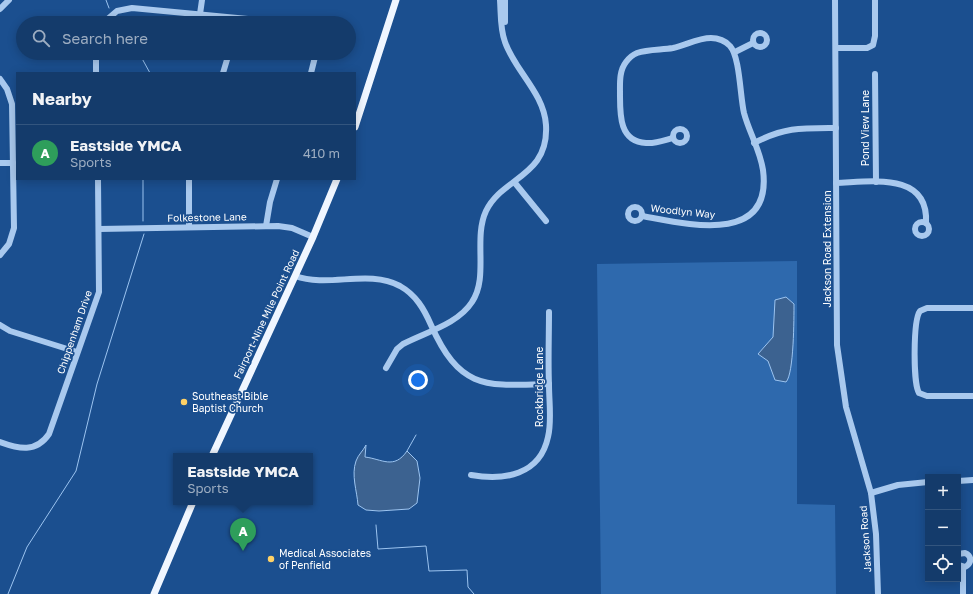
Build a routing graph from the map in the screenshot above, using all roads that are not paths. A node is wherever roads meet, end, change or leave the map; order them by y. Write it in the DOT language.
graph roads {
  1 [pos="8,0"];
  2 [pos="202,0"];
  3 [pos="396,0"];
  4 [pos="500,0"];
  5 [pos="505,0"];
  6 [pos="835,0"];
  7 [pos="875,0"];
  8 [pos="0,9"];
  9 [pos="200,14"];
  10 [pos="111,16"];
  11 [pos="211,16"];
  12 [pos="503,36"];
  13 [pos="753,43"];
  14 [pos="836,48"];
  15 [pos="735,52"];
  16 [pos="96,60"];
  17 [pos="227,60"];
  18 [pos="314,60"];
  19 [pos="96,72"];
  20 [pos="223,72"];
  21 [pos="311,72"];
  22 [pos="875,74"];
  23 [pos="0,79"];
  24 [pos="356,123"];
  25 [pos="836,128"];
  26 [pos="673,138"];
  27 [pos="754,143"];
  28 [pos="0,163"];
  29 [pos="13,163"];
  30 [pos="98,180"];
  31 [pos="189,180"];
  32 [pos="277,180"];
  33 [pos="337,180"];
  34 [pos="876,182"];
  35 [pos="515,183"];
  36 [pos="836,183"];
  37 [pos="642,216"];
  38 [pos="546,221"];
  39 [pos="926,223"];
  40 [pos="266,226"];
  41 [pos="189,227"];
  42 [pos="99,229"];
  43 [pos="313,237"];
  44 [pos="0,255"];
  45 [pos="295,276"];
  46 [pos="973,308"];
  47 [pos="549,312"];
  48 [pos="0,325"];
  49 [pos="433,329"];
  50 [pos="77,352"];
  51 [pos="386,368"];
  52 [pos="549,384"];
  53 [pos="973,396"];
  54 [pos="0,442"];
  55 [pos="213,453"];
  56 [pos="471,475"];
  57 [pos="973,480"];
  58 [pos="961,481"];
  59 [pos="925,482"];
  60 [pos="871,493"];
  61 [pos="192,505"];
  62 [pos="961,554"];
  63 [pos="961,566"];
  64 [pos="961,575"];
  65 [pos="154,594"];
  66 [pos="878,594"];
  67 [pos="963,594"];
  1 -- 8 [label="street"];
  2 -- 9 [label="street"];
  3 -- 24 [label="main road"];
  4 -- 12 [label="street"];
  5 -- 12 [label="street"];
  6 -- 14 [label="street, Jackson Road Extension"];
  7 -- 14 [label="street"];
  9 -- 10 [label="street"];
  9 -- 11 [label="street"];
  12 -- 35 [label="street"];
  13 -- 15 [label="street"];
  14 -- 25 [label="street, Jackson Road Extension"];
  15 -- 26 [label="street"];
  15 -- 27 [label="street, Woodlyn Way"];
  16 -- 19 [label="street"];
  17 -- 20 [label="street"];
  18 -- 21 [label="street"];
  22 -- 34 [label="street, Pond View Lane"];
  23 -- 29 [label="street"];
  25 -- 27 [label="street"];
  25 -- 36 [label="street, Jackson Road Extension"];
  27 -- 37 [label="street, Woodlyn Way"];
  28 -- 29 [label="street"];
  29 -- 44 [label="street"];
  30 -- 42 [label="street, Chippenham Drive"];
  31 -- 41 [label="street"];
  32 -- 40 [label="street"];
  33 -- 43 [label="main road, Fairport-Nine Mile Point Road"];
  34 -- 36 [label="street"];
  34 -- 39 [label="street"];
  35 -- 38 [label="street"];
  35 -- 49 [label="street"];
  36 -- 60 [label="street, Jackson Road Extension"];
  40 -- 41 [label="street, Folkestone Lane"];
  40 -- 43 [label="street, Folkestone Lane"];
  41 -- 42 [label="street, Folkestone Lane"];
  42 -- 50 [label="street, Chippenham Drive"];
  43 -- 45 [label="main road, Fairport-Nine Mile Point Road"];
  45 -- 49 [label="street"];
  45 -- 55 [label="main road, Fairport-Nine Mile Point Road"];
  46 -- 53 [label="street"];
  47 -- 52 [label="street, Rockbridge Lane"];
  48 -- 50 [label="street"];
  49 -- 51 [label="street"];
  49 -- 52 [label="street"];
  50 -- 54 [label="street, Chippenham Drive"];
  52 -- 56 [label="street, Rockbridge Lane"];
  57 -- 58 [label="street"];
  59 -- 60 [label="street, Jackson Road"];
  60 -- 66 [label="street, Jackson Road"];
  61 -- 65 [label="main road"];
  62 -- 63 [label="street"];
  64 -- 67 [label="street"];
}
